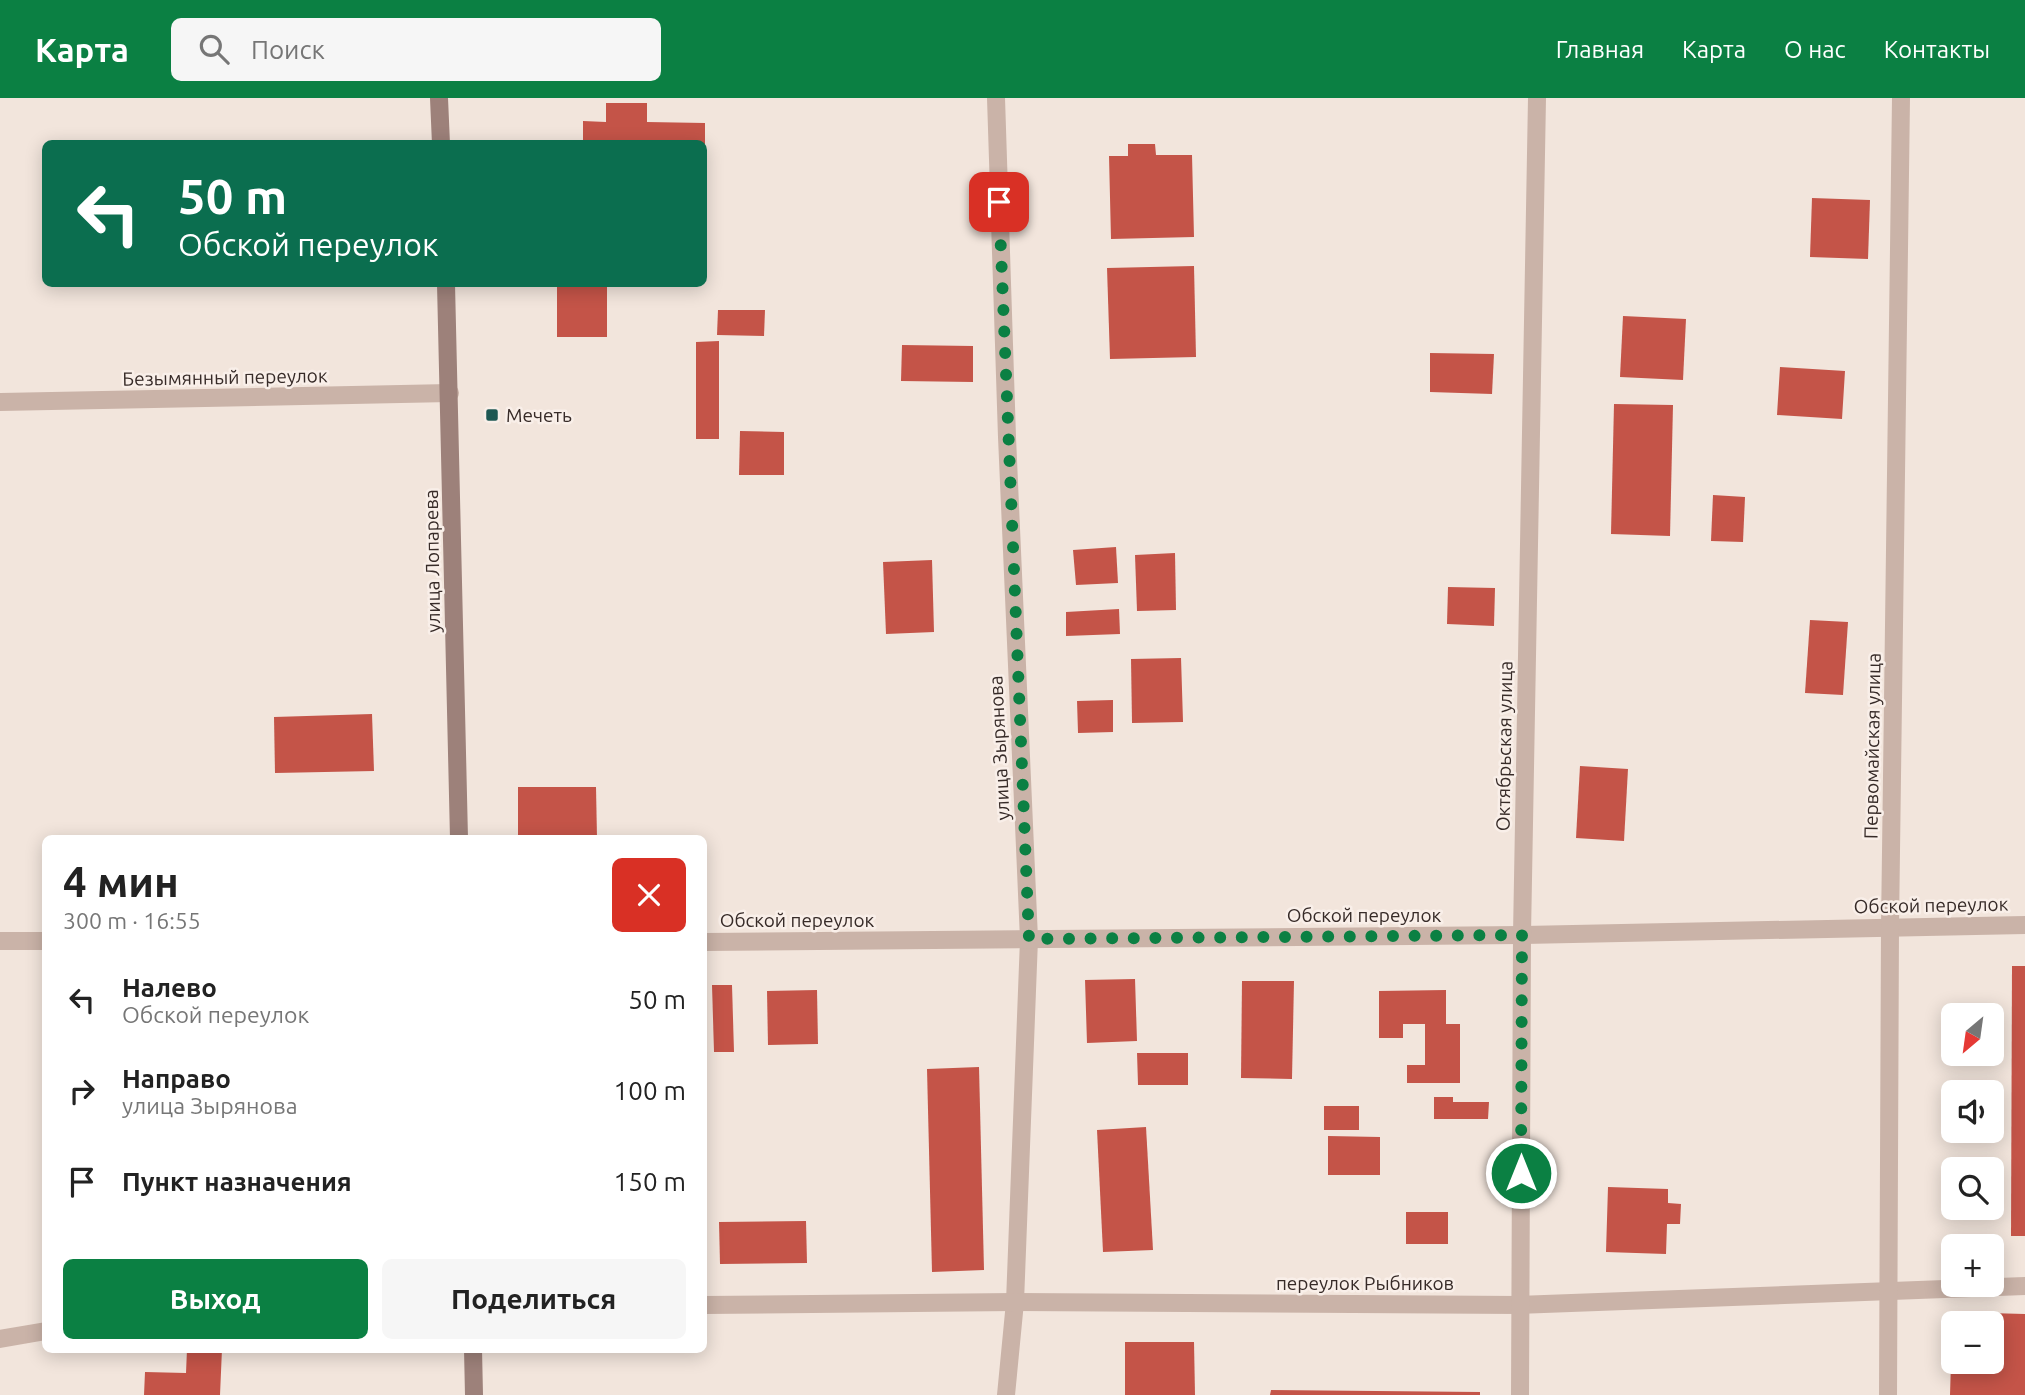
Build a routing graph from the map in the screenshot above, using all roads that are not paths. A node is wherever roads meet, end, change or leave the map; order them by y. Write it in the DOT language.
graph roads {
  1 [pos="439,98"];
  2 [pos="996,98"];
  3 [pos="1537,98"];
  4 [pos="1901,98"];
  5 [pos="441,140"];
  6 [pos="446,287"];
  7 [pos="450,393"];
  8 [pos="0,402"];
  9 [pos="459,835"];
  10 [pos="2025,925"];
  11 [pos="1890,927"];
  12 [pos="1522,935"];
  13 [pos="1029,939"];
  14 [pos="0,941"];
  15 [pos="42,941"];
  16 [pos="707,942"];
  17 [pos="2025,1286"];
  18 [pos="1888,1291"];
  19 [pos="1015,1302"];
  20 [pos="707,1305"];
  21 [pos="1520,1305"];
  22 [pos="42,1332"];
  23 [pos="0,1339"];
  24 [pos="473,1353"];
  25 [pos="474,1395"];
  26 [pos="1006,1395"];
  27 [pos="1520,1395"];
  28 [pos="1888,1395"];
  1 -- 5 [label="main road"];
  2 -- 13 [label="street, улица Зырянова"];
  3 -- 12 [label="street, Октябрьская улица"];
  4 -- 11 [label="street, Первомайская улица"];
  6 -- 7 [label="main road, улица Лопарева"];
  7 -- 8 [label="street, Безымянный переулок"];
  7 -- 9 [label="main road, улица Лопарева"];
  10 -- 11 [label="street, Обской переулок"];
  11 -- 12 [label="street, Обской переулок"];
  11 -- 18 [label="street, Первомайская улица"];
  12 -- 13 [label="street, Обской переулок"];
  12 -- 21 [label="street, Октябрьская улица"];
  13 -- 16 [label="street, Обской переулок"];
  13 -- 19 [label="street, улица Зырянова"];
  14 -- 15 [label="street"];
  17 -- 18 [label="street, переулок Рыбников"];
  18 -- 21 [label="street, переулок Рыбников"];
  18 -- 28 [label="street, Первомайская улица"];
  19 -- 20 [label="street, переулок Рыбников"];
  19 -- 21 [label="street, переулок Рыбников"];
  19 -- 26 [label="street, улица Зырянова"];
  21 -- 27 [label="street, Октябрьская улица"];
  22 -- 23 [label="street"];
  24 -- 25 [label="main road"];
}
